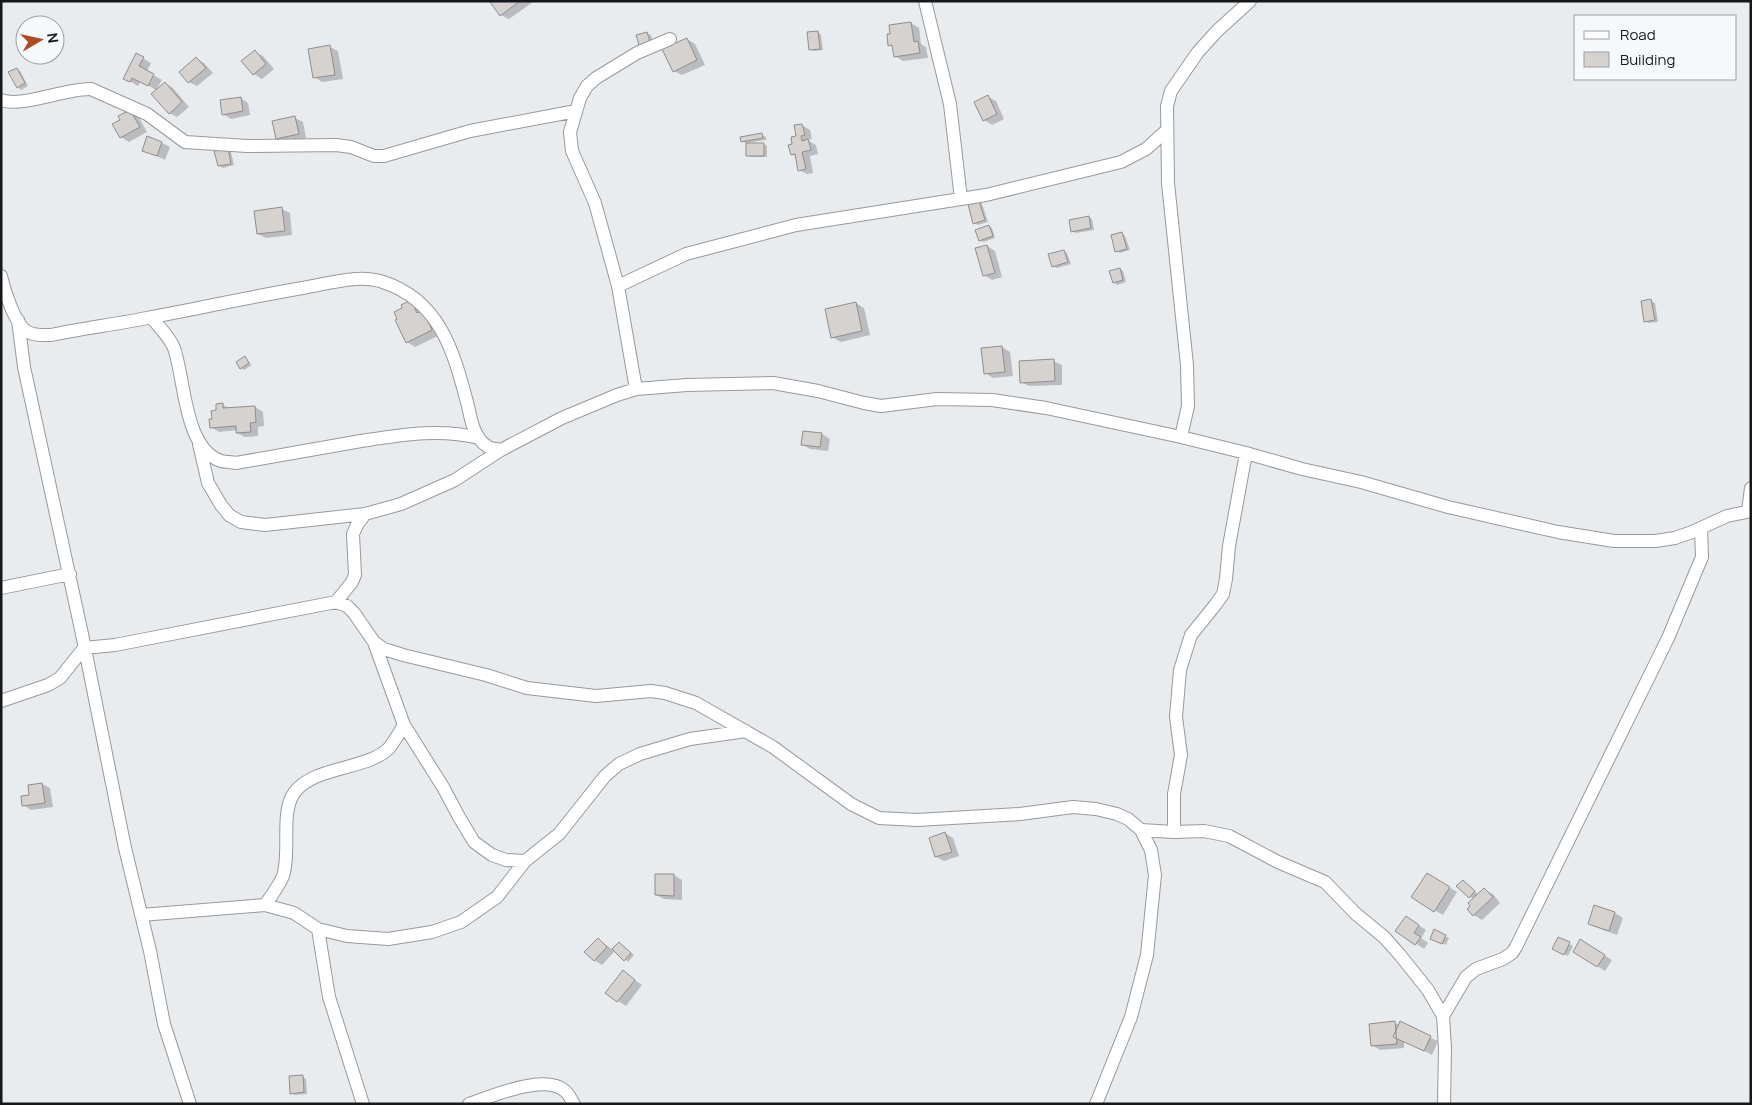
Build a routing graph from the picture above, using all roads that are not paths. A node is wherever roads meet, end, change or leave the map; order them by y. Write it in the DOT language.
graph roads {
  1 [pos="925,1"];
  2 [pos="1250,1"];
  3 [pos="670,39"];
  4 [pos="1,100"];
  5 [pos="576,112"];
  6 [pos="1166,131"];
  7 [pos="961,199"];
  8 [pos="1,276"];
  9 [pos="618,286"];
  10 [pos="151,318"];
  11 [pos="18,320"];
  12 [pos="636,389"];
  13 [pos="1181,437"];
  14 [pos="479,438"];
  15 [pos="199,444"];
  16 [pos="501,450"];
  17 [pos="1246,453"];
  18 [pos="1751,488"];
  19 [pos="1749,511"];
  20 [pos="365,514"];
  21 [pos="1701,528"];
  22 [pos="70,574"];
  23 [pos="1,588"];
  24 [pos="336,602"];
  25 [pos="374,642"];
  26 [pos="84,648"];
  27 [pos="1,701"];
  28 [pos="404,725"];
  29 [pos="746,731"];
  30 [pos="1141,830"];
  31 [pos="1174,832"];
  32 [pos="525,861"];
  33 [pos="265,905"];
  34 [pos="141,915"];
  35 [pos="318,929"];
  36 [pos="1443,1016"];
  37 [pos="190,1104"];
  38 [pos="363,1104"];
  39 [pos="469,1104"];
  40 [pos="574,1104"];
  41 [pos="1096,1104"];
  42 [pos="1444,1104"];
  1 -- 7 [label="street"];
  2 -- 6 [label="street"];
  3 -- 5 [label="street"];
  4 -- 5 [label="street"];
  5 -- 9 [label="street"];
  6 -- 7 [label="street"];
  6 -- 13 [label="street"];
  7 -- 9 [label="street"];
  8 -- 11 [label="street"];
  9 -- 12 [label="street"];
  10 -- 11 [label="street"];
  10 -- 14 [label="street"];
  10 -- 15 [label="street"];
  11 -- 22 [label="street"];
  12 -- 13 [label="street"];
  12 -- 16 [label="street"];
  13 -- 17 [label="street"];
  14 -- 15 [label="street"];
  14 -- 16 [label="street"];
  15 -- 20 [label="street"];
  16 -- 20 [label="street"];
  17 -- 21 [label="street"];
  17 -- 31 [label="street"];
  18 -- 19 [label="street"];
  19 -- 21 [label="street"];
  20 -- 24 [label="street"];
  21 -- 36 [label="street"];
  22 -- 23 [label="street"];
  22 -- 26 [label="street"];
  24 -- 25 [label="street"];
  24 -- 26 [label="street"];
  25 -- 28 [label="street"];
  25 -- 29 [label="street"];
  26 -- 27 [label="street"];
  26 -- 34 [label="street"];
  28 -- 32 [label="street"];
  28 -- 33 [label="street"];
  29 -- 30 [label="street"];
  29 -- 32 [label="street"];
  30 -- 31 [label="street"];
  30 -- 41 [label="street"];
  31 -- 36 [label="street"];
  32 -- 35 [label="street"];
  33 -- 34 [label="street"];
  33 -- 35 [label="street"];
  34 -- 37 [label="street"];
  35 -- 38 [label="street"];
  36 -- 42 [label="street"];
  39 -- 40 [label="street"];
}
